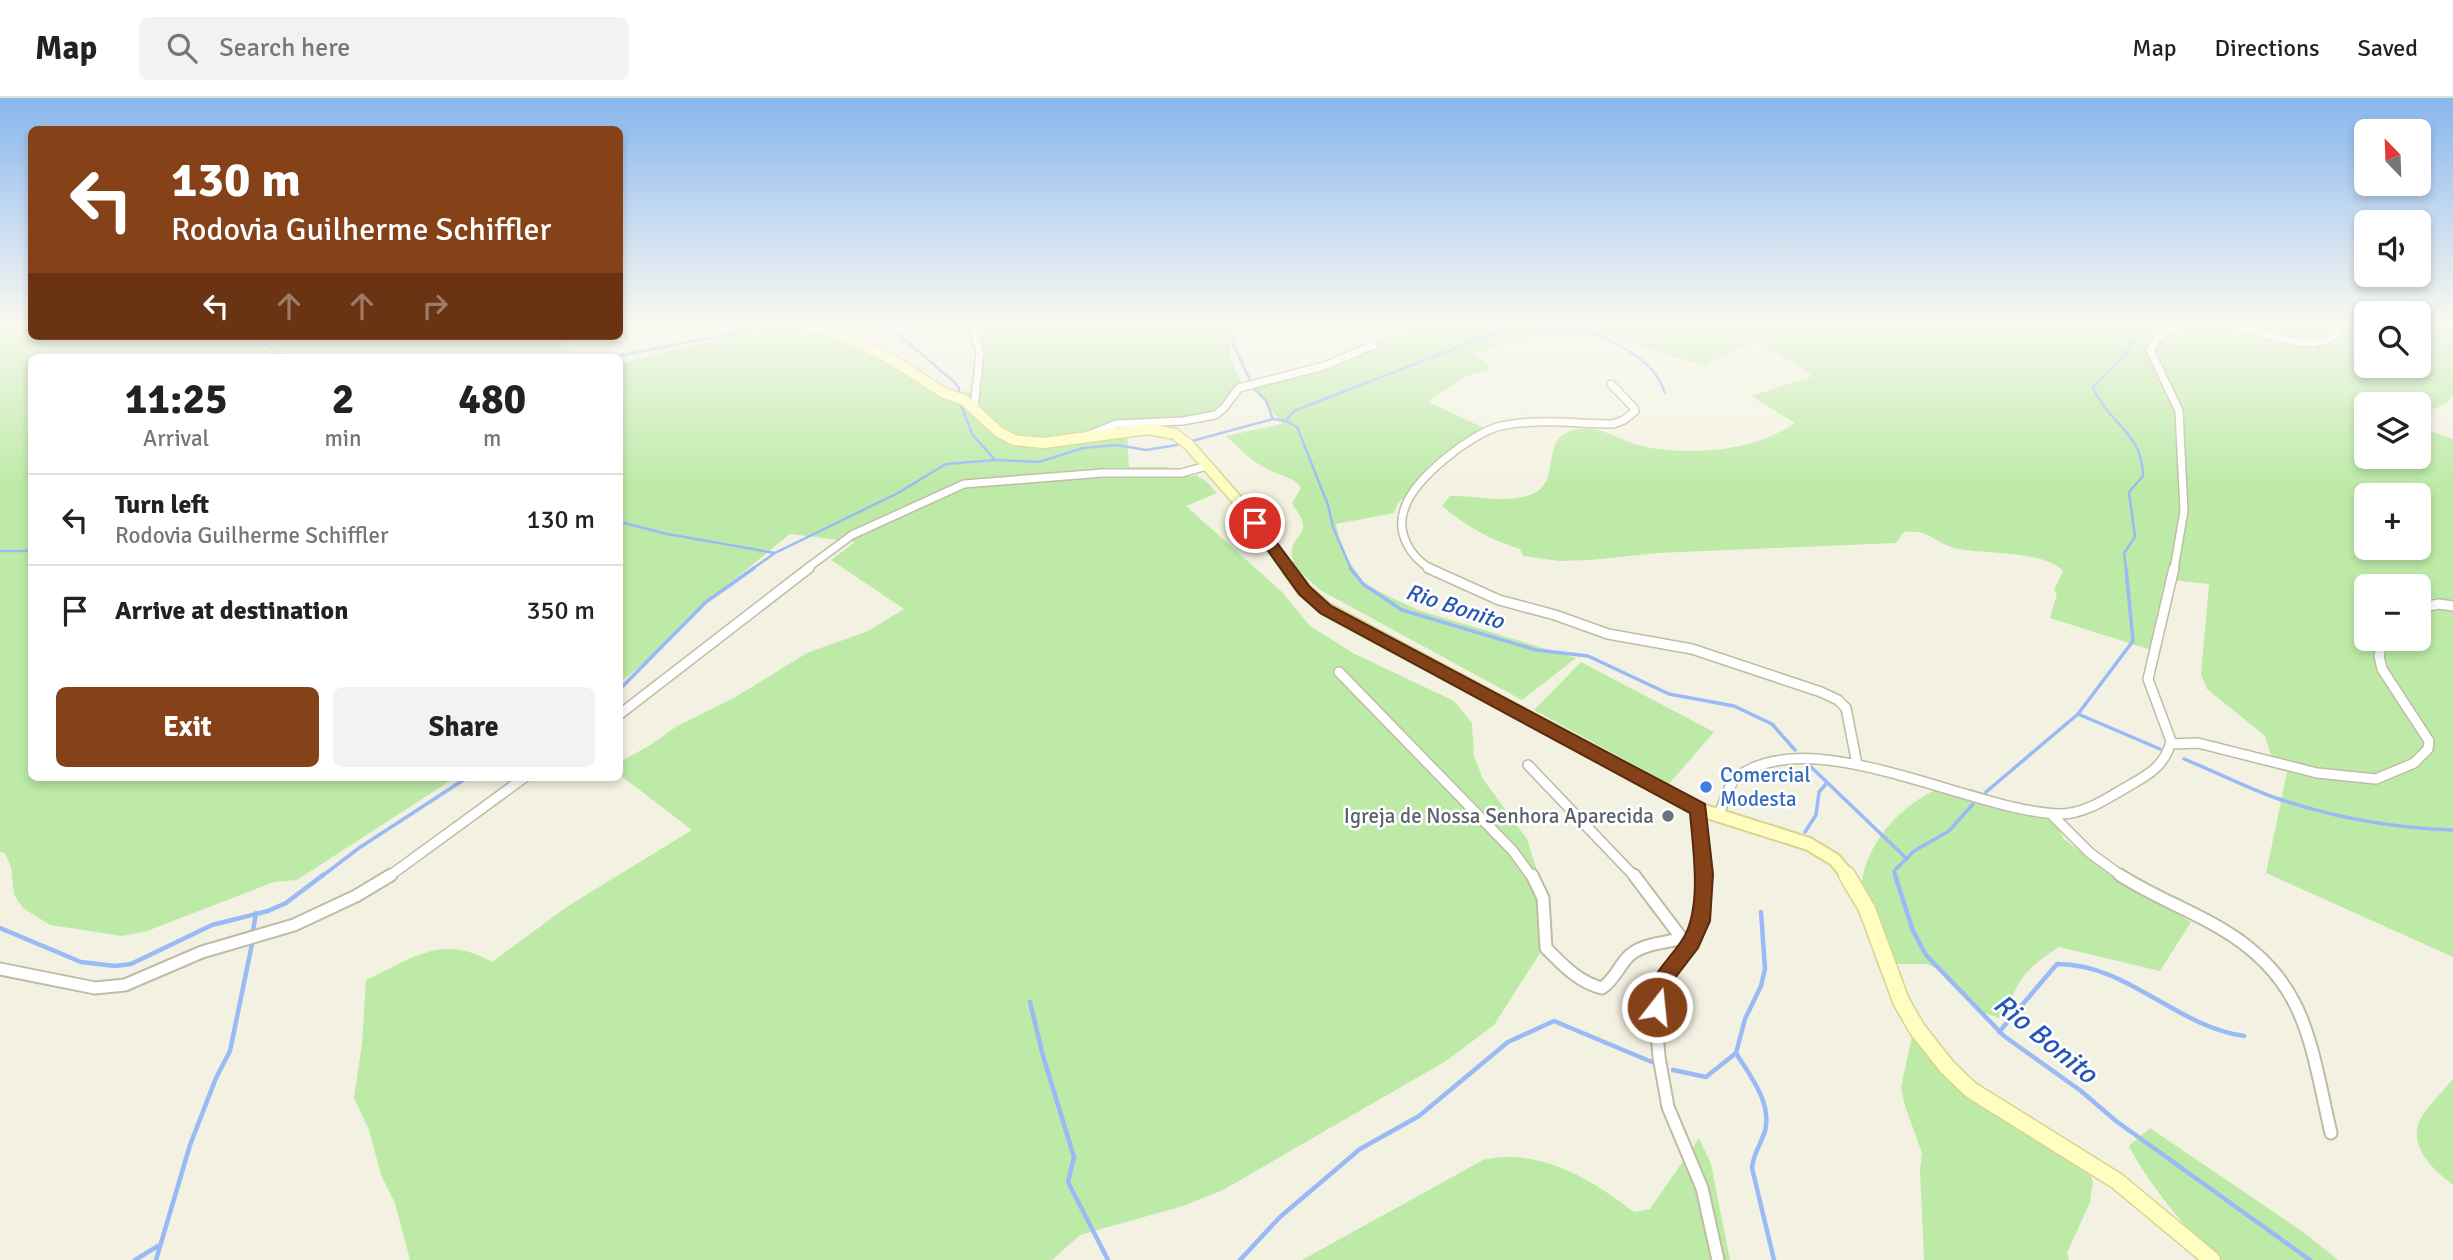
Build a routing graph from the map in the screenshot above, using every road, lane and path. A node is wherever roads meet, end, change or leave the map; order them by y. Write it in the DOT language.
graph roads {
  1 [pos="918,376"];
  2 [pos="978,376"];
  3 [pos="1284,376"];
  4 [pos="2162,376"];
  5 [pos="1611,384"];
  6 [pos="974,407"];
  7 [pos="1086,438"];
  8 [pos="1208,466"];
  9 [pos="2431,606"];
  10 [pos="2453,606"];
  11 [pos="2380,651"];
  12 [pos="1339,672"];
  13 [pos="623,712"];
  14 [pos="2170,744"];
  15 [pos="1857,764"];
  16 [pos="1528,765"];
  17 [pos="520,781"];
  18 [pos="1698,809"];
  19 [pos="2051,814"];
  20 [pos="1718,816"];
  21 [pos="1686,941"];
  22 [pos="0,969"];
  23 [pos="2331,1133"];
  24 [pos="1718,1260"];
  25 [pos="2212,1260"];
  1 -- 6 [label="street"];
  2 -- 6 [label="street"];
  3 -- 7 [label="street"];
  4 -- 14 [label="street"];
  5 -- 15 [label="street"];
  6 -- 7 [label="street"];
  7 -- 8 [label="street"];
  8 -- 13 [label="street"];
  8 -- 18 [label="street"];
  9 -- 10 [label="street"];
  11 -- 14 [label="street"];
  12 -- 21 [label="street"];
  14 -- 19 [label="street"];
  15 -- 19 [label="street"];
  15 -- 20 [label="street"];
  16 -- 21 [label="street"];
  17 -- 22 [label="street"];
  18 -- 20 [label="street"];
  18 -- 21 [label="street"];
  19 -- 23 [label="street"];
  20 -- 25 [label="street"];
  21 -- 24 [label="street"];
}
